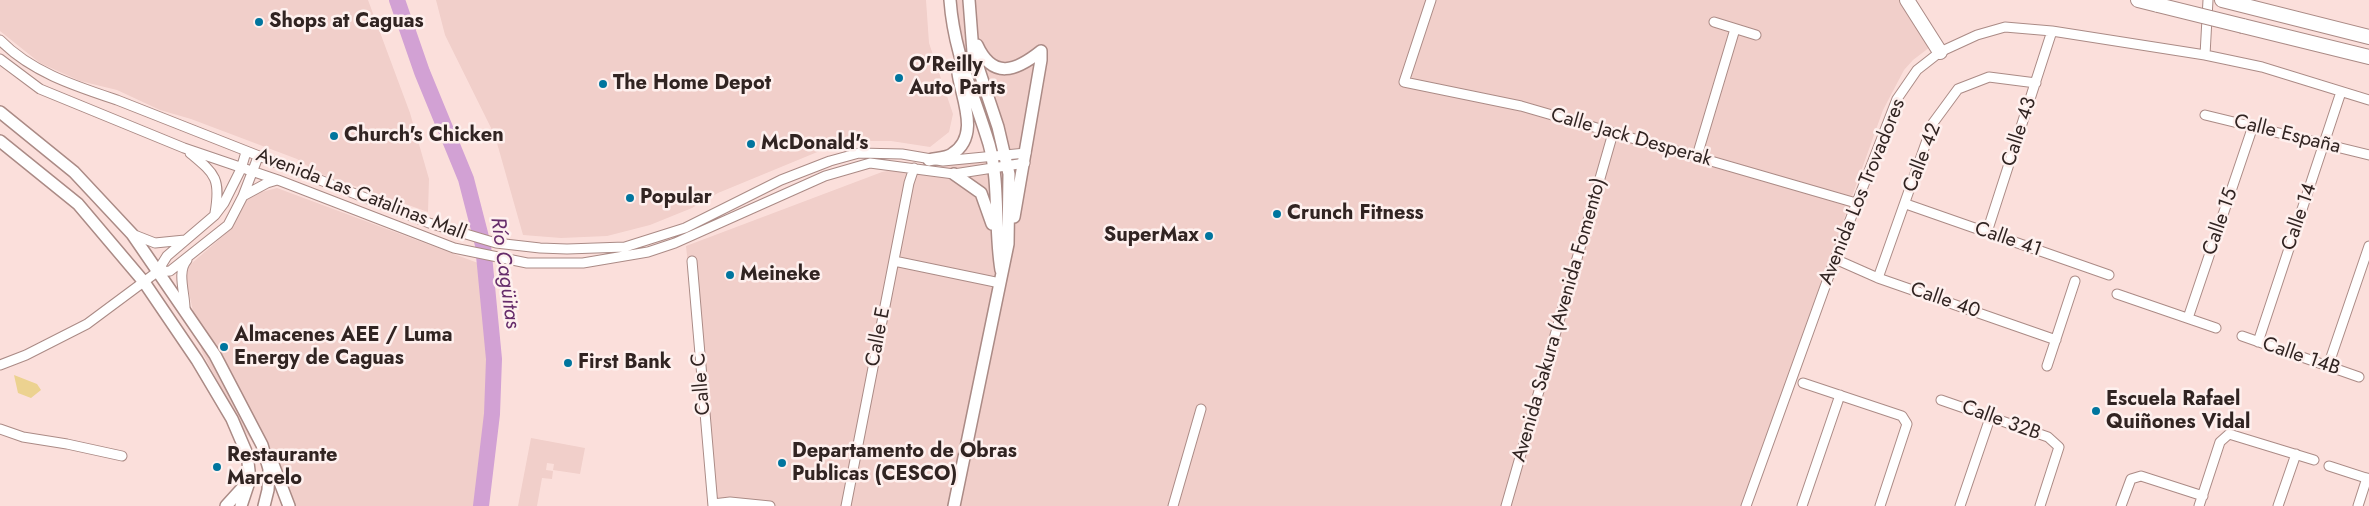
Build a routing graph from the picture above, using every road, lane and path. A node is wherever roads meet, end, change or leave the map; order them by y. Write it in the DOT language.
graph roads {
  1 [pos="950,0"];
  2 [pos="969,0"];
  3 [pos="1431,0"];
  4 [pos="1906,0"];
  5 [pos="2138,0"];
  6 [pos="2208,0"];
  7 [pos="2222,0"];
  8 [pos="1714,22"];
  9 [pos="1735,29"];
  10 [pos="2052,31"];
  11 [pos="972,35"];
  12 [pos="1756,35"];
  13 [pos="2369,37"];
  14 [pos="0,40"];
  15 [pos="956,46"];
  16 [pos="1940,52"];
  17 [pos="2205,54"];
  18 [pos="2369,57"];
  19 [pos="0,59"];
  20 [pos="2036,83"];
  21 [pos="2341,92"];
  22 [pos="2369,100"];
  23 [pos="0,112"];
  24 [pos="2205,114"];
  25 [pos="2253,126"];
  26 [pos="1613,133"];
  27 [pos="0,141"];
  28 [pos="2325,144"];
  29 [pos="184,148"];
  30 [pos="246,152"];
  31 [pos="2369,155"];
  32 [pos="258,156"];
  33 [pos="1697,156"];
  34 [pos="1025,158"];
  35 [pos="930,160"];
  36 [pos="1007,160"];
  37 [pos="992,162"];
  38 [pos="914,168"];
  39 [pos="241,169"];
  40 [pos="252,173"];
  41 [pos="954,174"];
  42 [pos="278,180"];
  43 [pos="243,196"];
  44 [pos="1856,203"];
  45 [pos="1906,204"];
  46 [pos="215,215"];
  47 [pos="1987,232"];
  48 [pos="132,234"];
  49 [pos="185,240"];
  50 [pos="1003,242"];
  51 [pos="2369,246"];
  52 [pos="194,254"];
  53 [pos="1835,259"];
  54 [pos="692,261"];
  55 [pos="894,261"];
  56 [pos="158,272"];
  57 [pos="2109,275"];
  58 [pos="1000,278"];
  59 [pos="1878,278"];
  60 [pos="2075,281"];
  61 [pos="144,282"];
  62 [pos="2117,294"];
  63 [pos="185,311"];
  64 [pos="2188,318"];
  65 [pos="2216,328"];
  66 [pos="2242,336"];
  67 [pos="2056,340"];
  68 [pos="2258,342"];
  69 [pos="0,364"];
  70 [pos="2047,366"];
  71 [pos="2328,366"];
  72 [pos="2359,377"];
  73 [pos="1803,382"];
  74 [pos="1840,395"];
  75 [pos="1941,400"];
  76 [pos="1201,409"];
  77 [pos="1990,418"];
  78 [pos="0,429"];
  79 [pos="262,445"];
  80 [pos="2296,454"];
  81 [pos="122,456"];
  82 [pos="2314,460"];
  83 [pos="2330,466"];
  84 [pos="2368,478"];
  85 [pos="250,479"];
  86 [pos="2203,496"];
  87 [pos="713,505"];
  88 [pos="226,506"];
  89 [pos="241,506"];
  90 [pos="264,506"];
  91 [pos="289,506"];
  92 [pos="770,506"];
  93 [pos="846,506"];
  94 [pos="954,506"];
  95 [pos="1173,506"];
  96 [pos="1506,506"];
  97 [pos="1746,506"];
  98 [pos="1802,506"];
  99 [pos="1880,506"];
  100 [pos="1960,506"];
  101 [pos="2040,506"];
  102 [pos="2121,506"];
  103 [pos="2199,506"];
  104 [pos="2278,506"];
  105 [pos="2358,506"];
  1 -- 15 [label="main road"];
  2 -- 11 [label="main road"];
  3 -- 26 [label="street, Calle Jack Desperak"];
  4 -- 16 [label="highway"];
  5 -- 18 [label="highway, bridge"];
  6 -- 17 [label="street"];
  7 -- 13 [label="highway"];
  8 -- 9 [label="street"];
  9 -- 12 [label="street"];
  9 -- 33 [label="street"];
  10 -- 16 [label="street, Avenida Los Trovadores"];
  10 -- 17 [label="street, Avenida Los Trovadores"];
  10 -- 20 [label="street, Calle 43"];
  11 -- 34 [label="main road"];
  11 -- 36 [label="main road"];
  14 -- 30 [label="street, Avenida Las Catalinas Mall"];
  15 -- 35 [label="main road"];
  15 -- 37 [label="main road"];
  16 -- 44 [label="street, Avenida Los Trovadores"];
  17 -- 21 [label="street, Avenida Los Trovadores"];
  19 -- 29 [label="street, Avenida Las Catalinas Mall"];
  20 -- 45 [label="street, Calle 42"];
  20 -- 47 [label="street, Calle 43"];
  21 -- 22 [label="street, Avenida Los Trovadores"];
  21 -- 28 [label="street, Calle 14"];
  23 -- 48 [label="main road"];
  24 -- 25 [label="street, Calle España"];
  25 -- 28 [label="street, Calle España"];
  25 -- 64 [label="street, Calle 15"];
  26 -- 33 [label="street, Calle Jack Desperak"];
  26 -- 96 [label="street, Avenida Sakura (Avenida Fomento)"];
  27 -- 61 [label="main road"];
  28 -- 31 [label="street, Calle España"];
  28 -- 68 [label="street, Calle 14"];
  29 -- 39 [label="street, Avenida Las Catalinas Mall"];
  29 -- 46 [label="street"];
  30 -- 32 [label="street, Avenida Las Catalinas Mall"];
  30 -- 39 [label="street"];
  32 -- 35 [label="street, Avenida Las Catalinas Mall"];
  32 -- 40 [label="street"];
  33 -- 44 [label="street, Calle Jack Desperak"];
  34 -- 36 [label="street, Avenida Las Catalinas Mall"];
  34 -- 50 [label="main road"];
  35 -- 37 [label="street, Avenida Las Catalinas Mall"];
  36 -- 37 [label="street, Avenida Las Catalinas Mall"];
  36 -- 50 [label="main road"];
  37 -- 41 [label="street, Avenida Las Catalinas Mall"];
  37 -- 50 [label="main road"];
  38 -- 41 [label="street, Avenida Las Catalinas Mall"];
  38 -- 42 [label="street, Avenida Las Catalinas Mall"];
  38 -- 55 [label="street, Calle E"];
  39 -- 40 [label="street, Avenida Las Catalinas Mall"];
  39 -- 46 [label="street"];
  40 -- 42 [label="street, Avenida Las Catalinas Mall"];
  40 -- 43 [label="street"];
  41 -- 50 [label="main road"];
  42 -- 43 [label="street"];
  43 -- 52 [label="street"];
  44 -- 53 [label="street, Avenida Los Trovadores"];
  45 -- 47 [label="street, Calle 41"];
  45 -- 59 [label="street, Calle 42"];
  46 -- 49 [label="street"];
  47 -- 57 [label="street, Calle 41"];
  48 -- 49 [label="street"];
  48 -- 56 [label="main road"];
  49 -- 56 [label="street"];
  50 -- 58 [label="main road"];
  51 -- 71 [label="street"];
  52 -- 56 [label="street"];
  52 -- 63 [label="street"];
  53 -- 59 [label="street, Calle 40"];
  53 -- 97 [label="street, Avenida Los Trovadores"];
  54 -- 87 [label="street, Calle C"];
  55 -- 58 [label="street"];
  55 -- 93 [label="street, Calle E"];
  56 -- 61 [label="street"];
  56 -- 63 [label="main road"];
  58 -- 94 [label="main road"];
  59 -- 67 [label="street, Calle 40"];
  60 -- 67 [label="street"];
  61 -- 69 [label="street"];
  61 -- 85 [label="main road"];
  62 -- 64 [label="street"];
  63 -- 79 [label="main road"];
  64 -- 65 [label="street"];
  66 -- 68 [label="street, Calle 14B"];
  67 -- 70 [label="street"];
  68 -- 71 [label="street, Calle 14B"];
  71 -- 72 [label="street, Calle 14B"];
  73 -- 74 [label="street"];
  74 -- 98 [label="street"];
  74 -- 99 [label="street"];
  75 -- 77 [label="street, Calle 32B"];
  76 -- 95 [label="street"];
  77 -- 100 [label="street"];
  77 -- 101 [label="street, Calle 32B"];
  78 -- 81 [label="street"];
  79 -- 90 [label="main road"];
  79 -- 91 [label="main road"];
  80 -- 82 [label="street"];
  80 -- 86 [label="street"];
  80 -- 104 [label="street"];
  83 -- 84 [label="street"];
  84 -- 105 [label="street"];
  85 -- 88 [label="main road"];
  85 -- 89 [label="main road"];
  86 -- 102 [label="street"];
  86 -- 103 [label="street"];
  87 -- 92 [label="street"];
}
